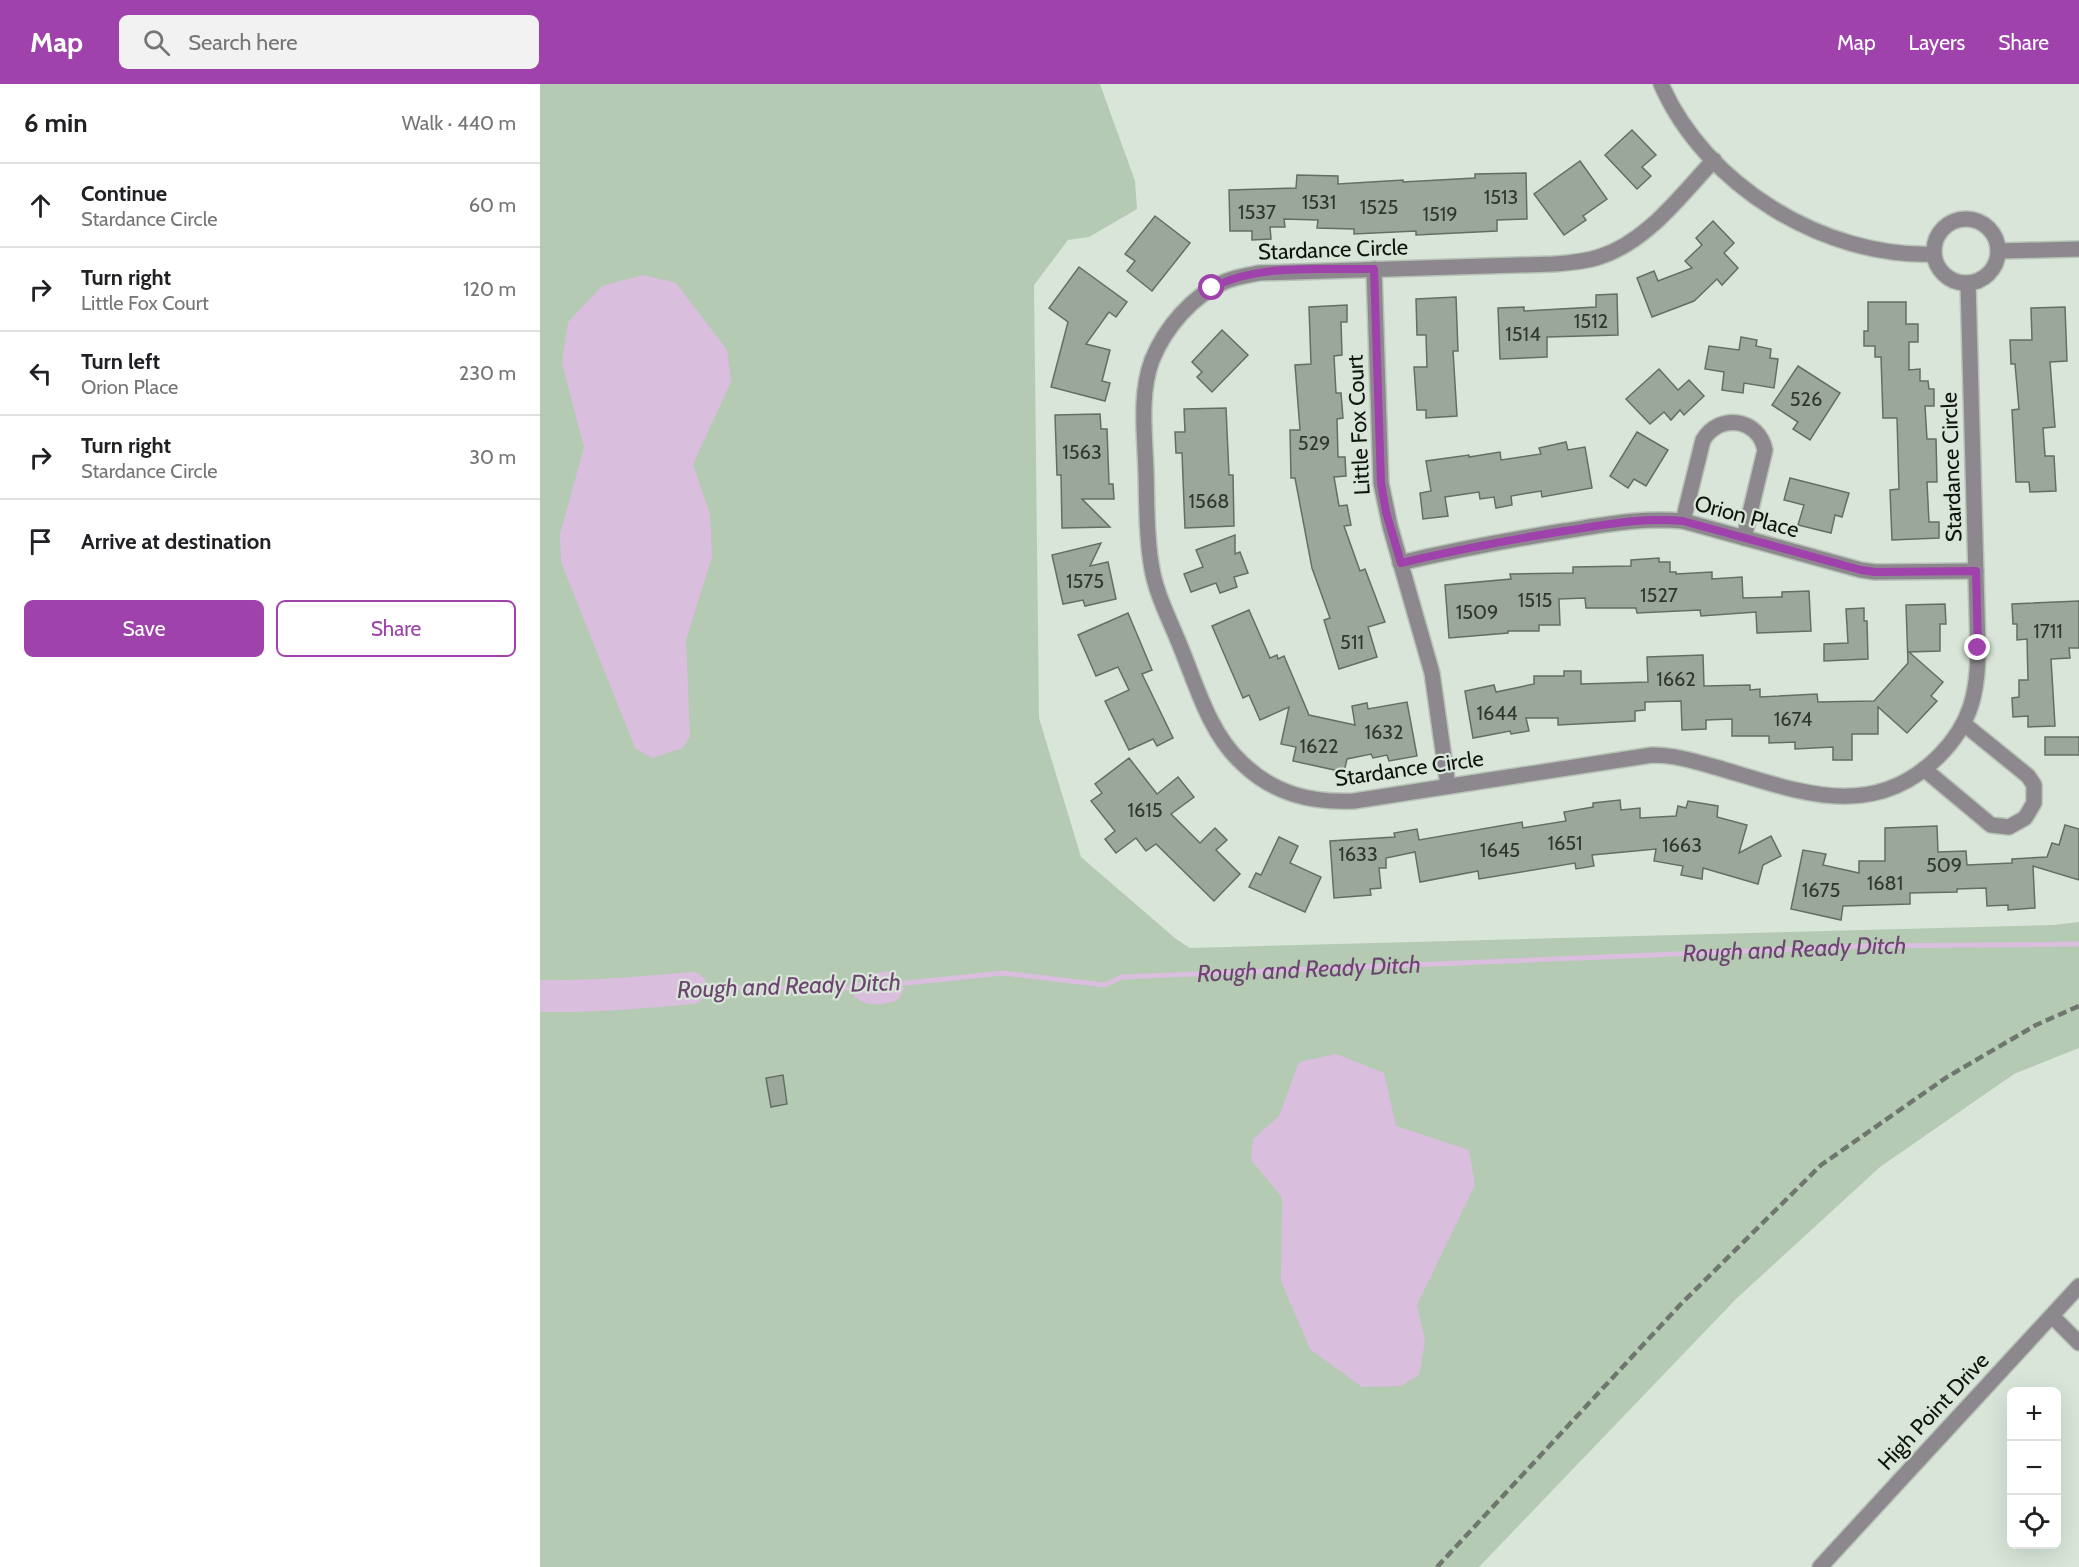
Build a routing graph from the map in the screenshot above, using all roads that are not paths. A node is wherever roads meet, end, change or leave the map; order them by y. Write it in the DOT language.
graph roads {
  1 [pos="1661,84"];
  2 [pos="1714,160"];
  3 [pos="2079,249"];
  4 [pos="1999,251"];
  5 [pos="1933,254"];
  6 [pos="1374,269"];
  7 [pos="1968,284"];
  8 [pos="1683,521"];
  9 [pos="1744,538"];
  10 [pos="1401,563"];
  11 [pos="1976,571"];
  12 [pos="1964,724"];
  13 [pos="1924,770"];
  14 [pos="1448,786"];
  15 [pos="2079,1286"];
  16 [pos="2052,1316"];
  17 [pos="2079,1343"];
  18 [pos="1820,1567"];
  1 -- 2 [label="street"];
  2 -- 5 [label="street"];
  2 -- 6 [label="street, Stardance Circle"];
  3 -- 4 [label="street"];
  4 -- 5 [label="street"];
  4 -- 7 [label="street"];
  5 -- 7 [label="street"];
  6 -- 10 [label="street, Little Fox Court"];
  6 -- 14 [label="street, Stardance Circle"];
  7 -- 11 [label="street, Stardance Circle"];
  8 -- 9 [label="street, Orion Place"];
  8 -- 9 [label="street"];
  8 -- 10 [label="street, Orion Place"];
  9 -- 11 [label="street, Orion Place"];
  10 -- 14 [label="street, Little Fox Court"];
  11 -- 12 [label="street, Stardance Circle"];
  12 -- 13 [label="street, Stardance Circle"];
  12 -- 13 [label="street"];
  13 -- 14 [label="street, Stardance Circle"];
  15 -- 16 [label="street, High Point Drive"];
  16 -- 17 [label="street"];
  16 -- 18 [label="street, High Point Drive"];
}
